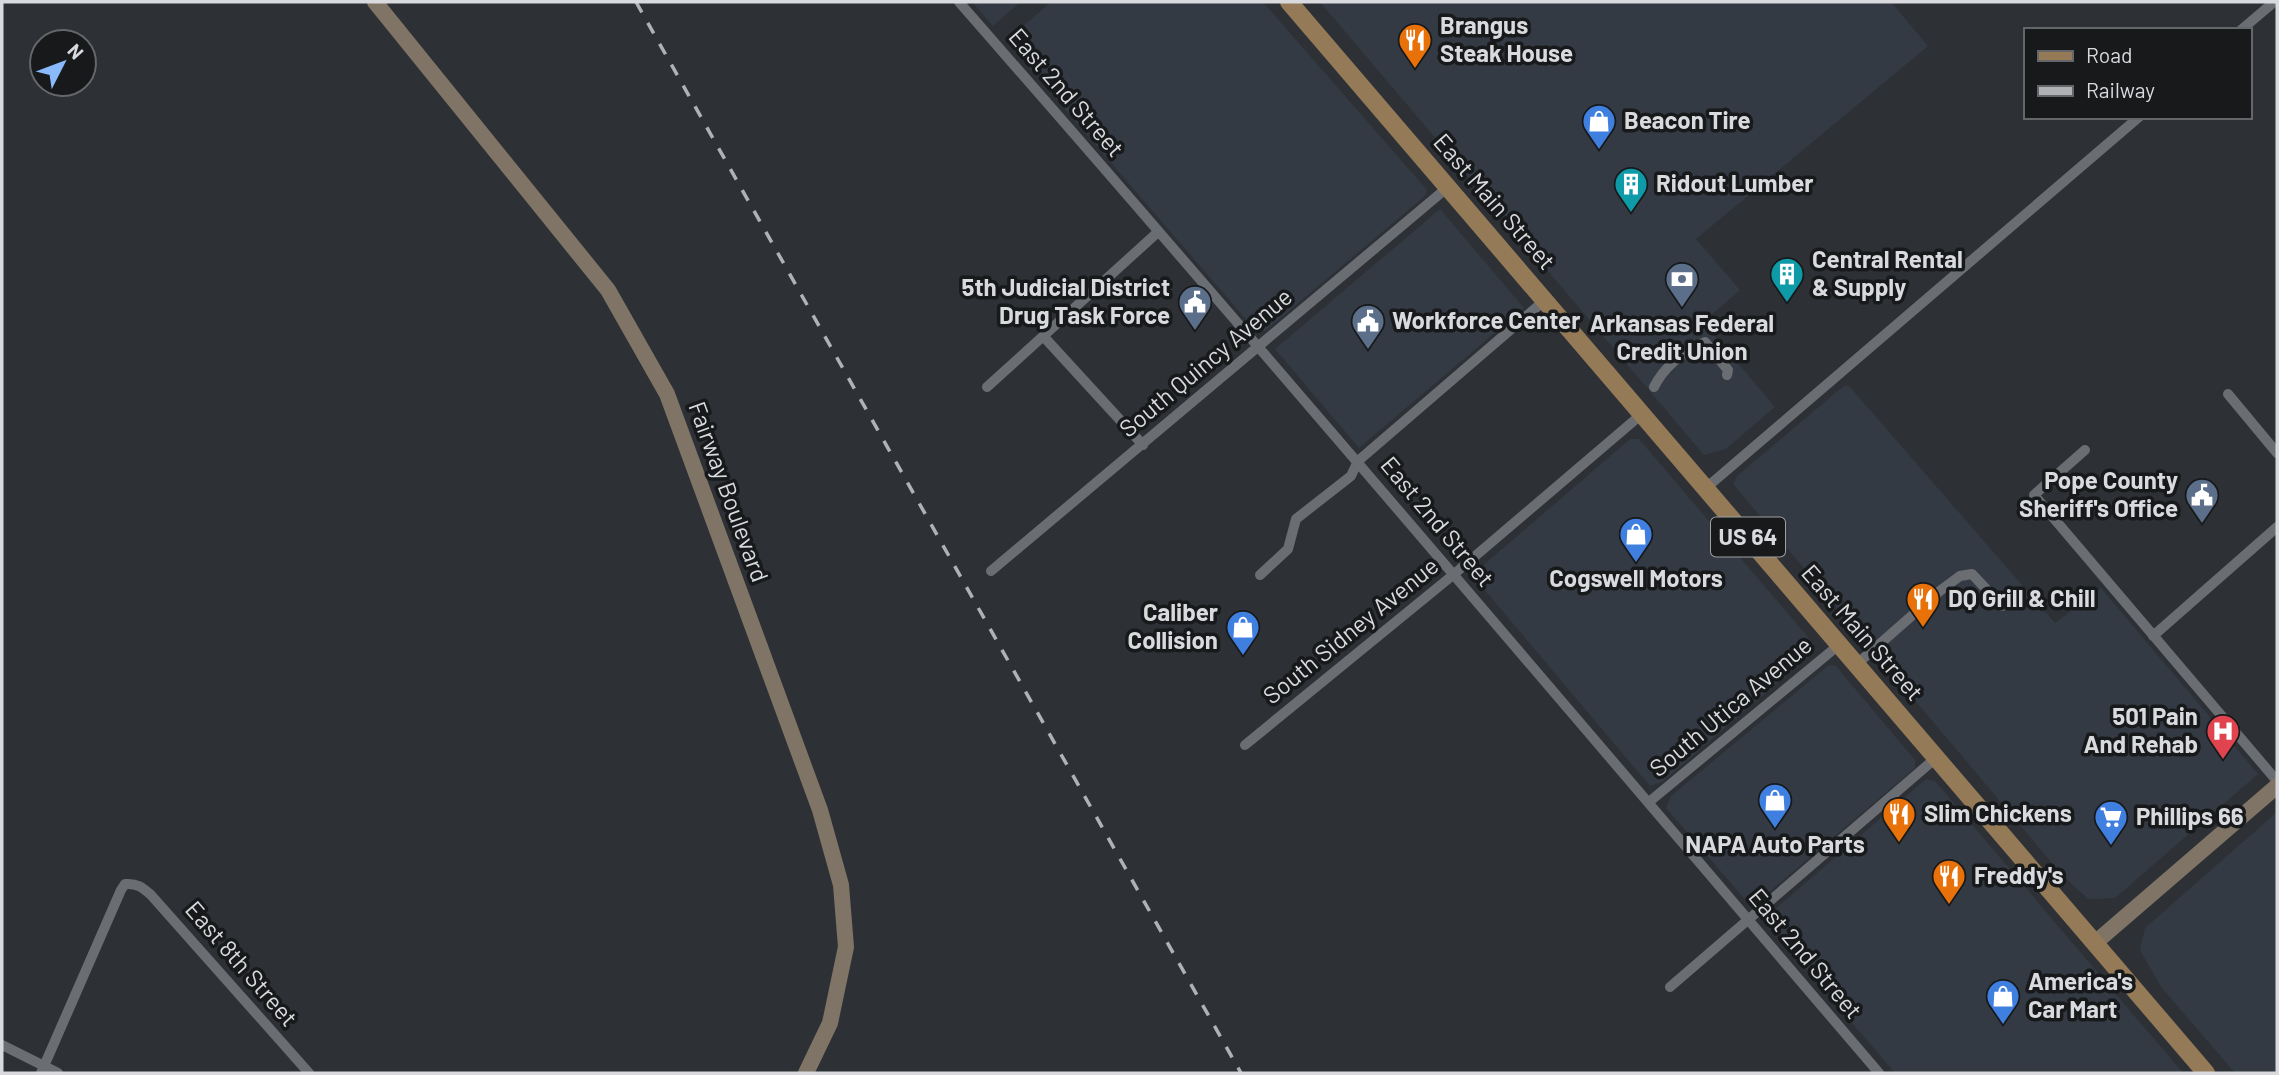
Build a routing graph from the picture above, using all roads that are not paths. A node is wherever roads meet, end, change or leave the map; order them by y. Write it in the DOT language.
graph roads {
  1 [pos="375,2"];
  2 [pos="959,2"];
  3 [pos="1289,2"];
  4 [pos="2274,2"];
  5 [pos="2243,28"];
  6 [pos="2137,119"];
  7 [pos="1448,187"];
  8 [pos="1158,232"];
  9 [pos="1545,300"];
  10 [pos="1044,337"];
  11 [pos="1257,346"];
  12 [pos="1727,375"];
  13 [pos="987,387"];
  14 [pos="1654,387"];
  15 [pos="2228,394"];
  16 [pos="1643,413"];
  17 [pos="1143,445"];
  18 [pos="2085,450"];
  19 [pos="2277,453"];
  20 [pos="1358,461"];
  21 [pos="1706,488"];
  22 [pos="2277,527"];
  23 [pos="991,571"];
  24 [pos="1260,575"];
  25 [pos="1453,575"];
  26 [pos="2002,606"];
  27 [pos="2153,636"];
  28 [pos="1840,644"];
  29 [pos="1857,664"];
  30 [pos="1245,744"];
  31 [pos="1937,757"];
  32 [pos="2277,783"];
  33 [pos="1649,802"];
  34 [pos="1748,919"];
  35 [pos="2096,942"];
  36 [pos="1670,987"];
  37 [pos="2,1045"];
  38 [pos="42,1070"];
  39 [pos="58,1073"];
  40 [pos="309,1073"];
  41 [pos="806,1073"];
  42 [pos="1879,1073"];
  43 [pos="2206,1073"];
  1 -- 41 [label="street, Fairway Boulevard"];
  2 -- 8 [label="street, East 2nd Street"];
  3 -- 7 [label="main road, East Main Street / US 64"];
  4 -- 5 [label="street"];
  6 -- 21 [label="street"];
  7 -- 9 [label="main road, East Main Street / US 64"];
  7 -- 11 [label="street, South Quincy Avenue"];
  8 -- 10 [label="street"];
  8 -- 11 [label="street, East 2nd Street"];
  9 -- 16 [label="main road, East Main Street / US 64"];
  9 -- 20 [label="street"];
  10 -- 13 [label="street"];
  10 -- 17 [label="street"];
  11 -- 17 [label="street, South Quincy Avenue"];
  11 -- 20 [label="street, East 2nd Street"];
  12 -- 14 [label="street"];
  15 -- 19 [label="street"];
  16 -- 21 [label="main road, East Main Street / US 64"];
  16 -- 25 [label="street, South Sidney Avenue"];
  17 -- 23 [label="street, South Quincy Avenue"];
  18 -- 27 [label="street"];
  20 -- 24 [label="street"];
  20 -- 25 [label="street, East 2nd Street"];
  21 -- 28 [label="main road, East Main Street / US 64"];
  22 -- 27 [label="street"];
  25 -- 30 [label="street, South Sidney Avenue"];
  25 -- 33 [label="street, East 2nd Street"];
  26 -- 29 [label="street"];
  27 -- 32 [label="street"];
  28 -- 29 [label="main road, East Main Street / US 64"];
  28 -- 33 [label="street, South Utica Avenue"];
  29 -- 31 [label="main road, East Main Street / US 64"];
  31 -- 34 [label="street"];
  31 -- 35 [label="main road, East Main Street / US 64"];
  32 -- 35 [label="street"];
  33 -- 34 [label="street, East 2nd Street"];
  34 -- 36 [label="street"];
  34 -- 42 [label="street, East 2nd Street"];
  35 -- 43 [label="main road, East Main Street / US 64"];
  37 -- 38 [label="street"];
  38 -- 39 [label="street"];
  38 -- 40 [label="street, East 8th Street"];
}
